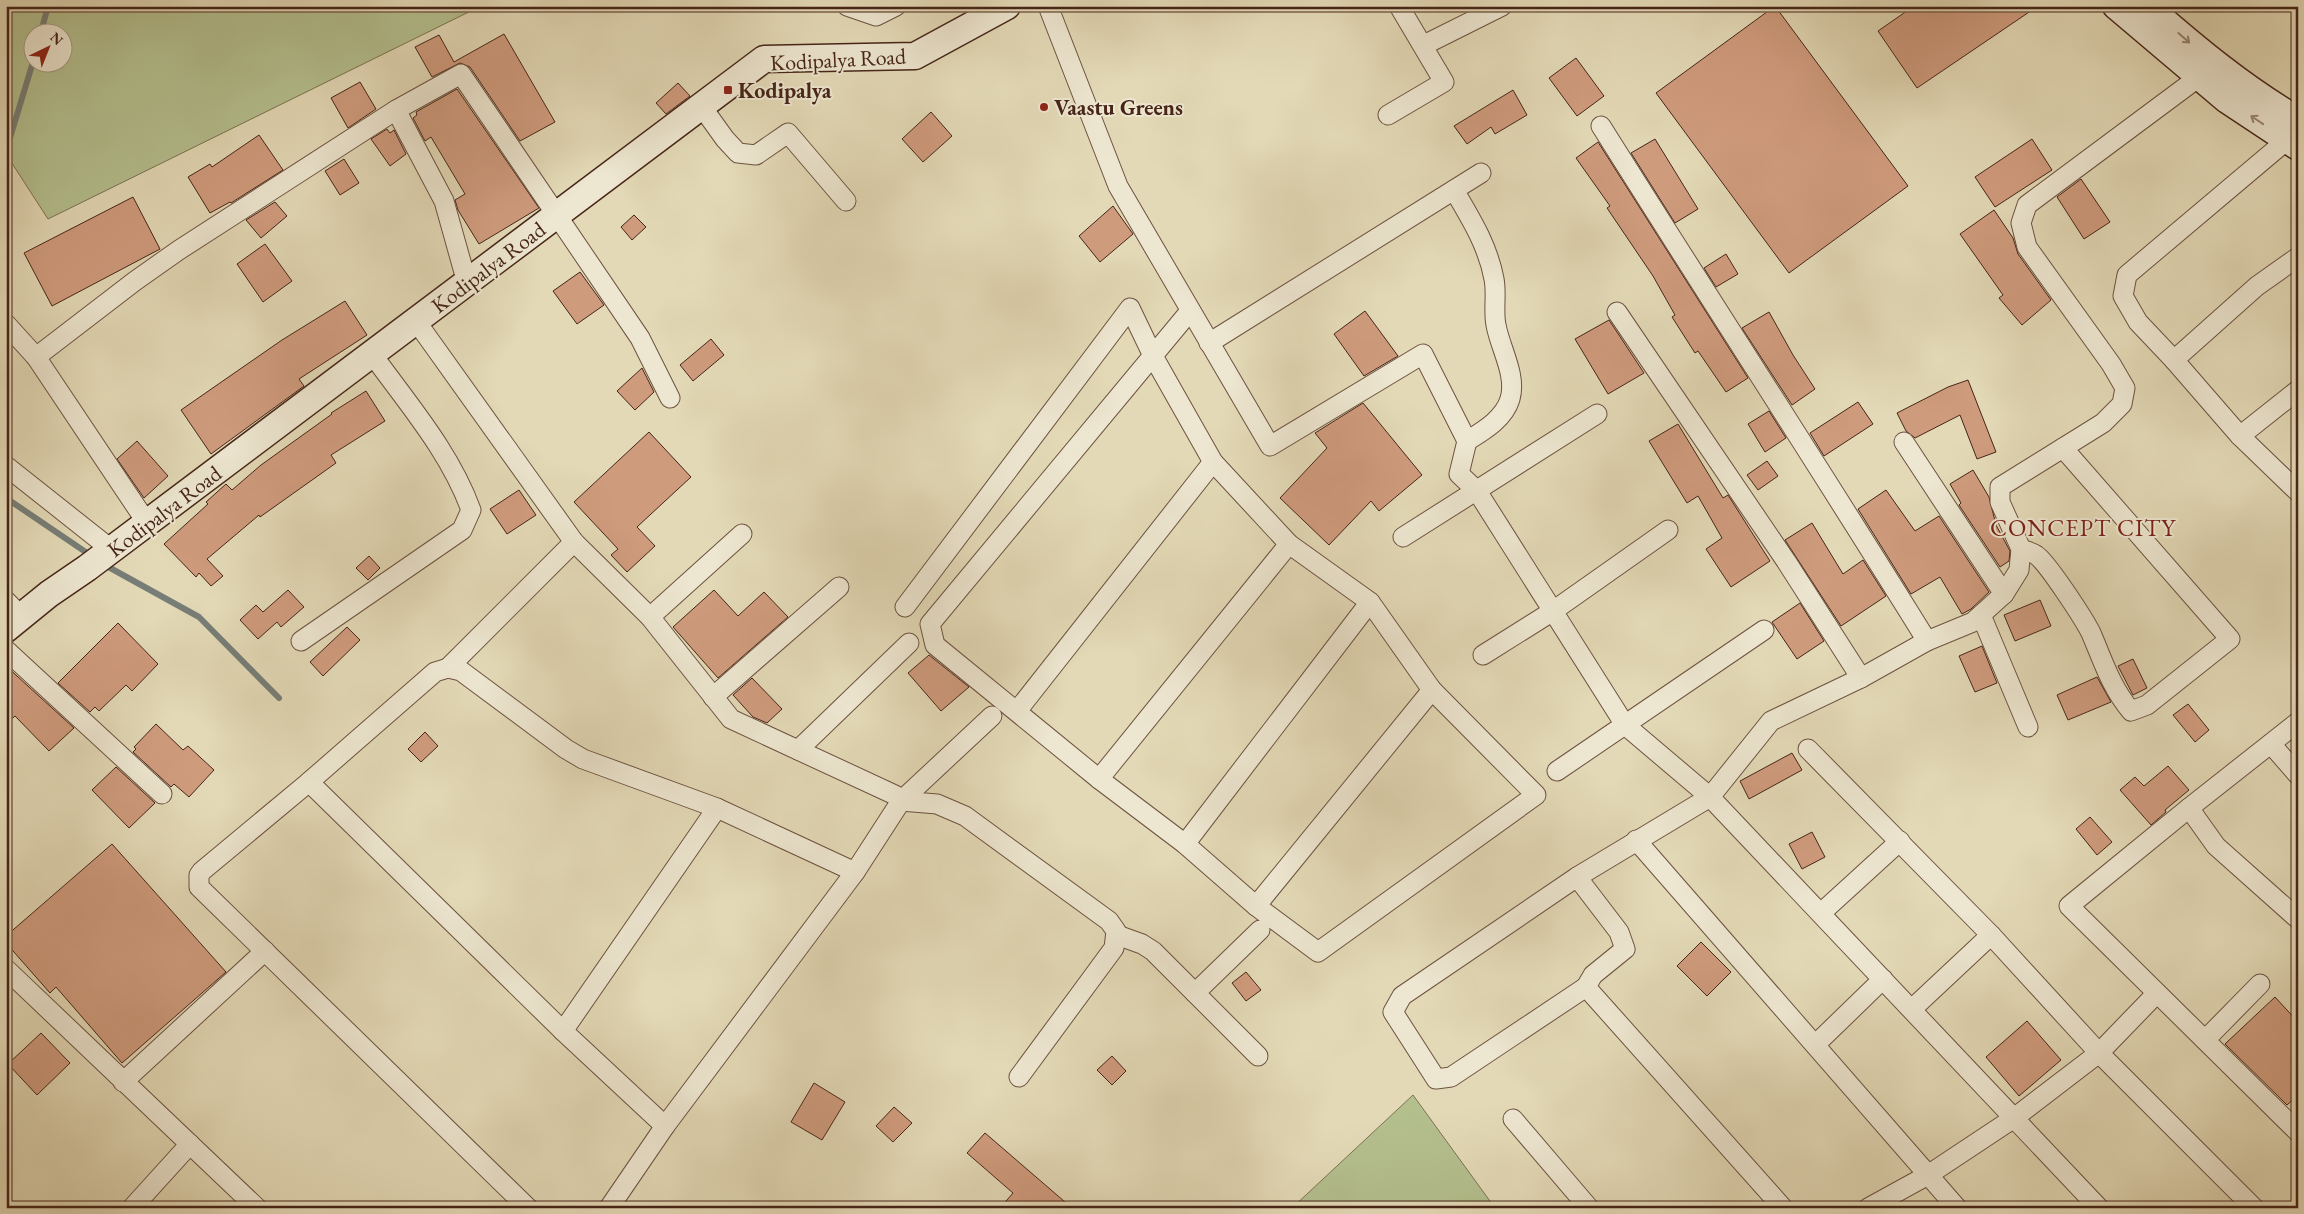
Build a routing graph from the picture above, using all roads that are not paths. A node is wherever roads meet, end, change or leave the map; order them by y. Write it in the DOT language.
graph roads {
  1 [pos="847,6"];
  2 [pos="896,6"];
  3 [pos="1007,6"];
  4 [pos="1048,6"];
  5 [pos="1399,6"];
  6 [pos="1502,6"];
  7 [pos="2116,6"];
  8 [pos="2147,6"];
  9 [pos="1424,45"];
  10 [pos="2199,77"];
  11 [pos="702,107"];
  12 [pos="396,110"];
  13 [pos="1388,115"];
  14 [pos="1601,126"];
  15 [pos="2294,136"];
  16 [pos="1481,173"];
  17 [pos="1454,190"];
  18 [pos="846,201"];
  19 [pos="556,216"];
  20 [pos="2298,257"];
  21 [pos="466,283"];
  22 [pos="1190,311"];
  23 [pos="1617,312"];
  24 [pos="416,321"];
  25 [pos="6,324"];
  26 [pos="1209,343"];
  27 [pos="372,354"];
  28 [pos="1153,356"];
  29 [pos="36,357"];
  30 [pos="2174,360"];
  31 [pos="2298,390"];
  32 [pos="670,398"];
  33 [pos="1597,414"];
  34 [pos="2240,436"];
  35 [pos="1467,441"];
  36 [pos="1904,442"];
  37 [pos="2063,448"];
  38 [pos="1213,462"];
  39 [pos="6,466"];
  40 [pos="1477,491"];
  41 [pos="2298,492"];
  42 [pos="147,523"];
  43 [pos="1668,530"];
  44 [pos="742,534"];
  45 [pos="1403,537"];
  46 [pos="574,542"];
  47 [pos="1289,544"];
  48 [pos="2021,549"];
  49 [pos="110,551"];
  50 [pos="839,587"];
  51 [pos="2004,594"];
  52 [pos="1370,602"];
  53 [pos="905,607"];
  54 [pos="1554,611"];
  55 [pos="1981,615"];
  56 [pos="11,616"];
  57 [pos="650,617"];
  58 [pos="1764,630"];
  59 [pos="301,641"];
  60 [pos="1927,641"];
  61 [pos="910,643"];
  62 [pos="6,650"];
  63 [pos="1483,655"];
  64 [pos="448,668"];
  65 [pos="1861,678"];
  66 [pos="1432,690"];
  67 [pos="713,697"];
  68 [pos="1017,711"];
  69 [pos="992,716"];
  70 [pos="2298,722"];
  71 [pos="1625,725"];
  72 [pos="2028,727"];
  73 [pos="2270,744"];
  74 [pos="1808,749"];
  75 [pos="798,750"];
  76 [pos="1557,771"];
  77 [pos="2298,775"];
  78 [pos="1098,779"];
  79 [pos="310,782"];
  80 [pos="162,794"];
  81 [pos="1710,797"];
  82 [pos="901,801"];
  83 [pos="718,808"];
  84 [pos="2188,808"];
  85 [pos="1636,840"];
  86 [pos="1900,841"];
  87 [pos="1185,844"];
  88 [pos="854,872"];
  89 [pos="1577,877"];
  90 [pos="1256,906"];
  91 [pos="1821,913"];
  92 [pos="2298,918"];
  93 [pos="1260,930"];
  94 [pos="1117,934"];
  95 [pos="1991,935"];
  96 [pos="265,951"];
  97 [pos="6,969"];
  98 [pos="1883,979"];
  99 [pos="2260,984"];
  100 [pos="1586,986"];
  101 [pos="1195,993"];
  102 [pos="2157,993"];
  103 [pos="1912,1009"];
  104 [pos="563,1031"];
  105 [pos="2205,1040"];
  106 [pos="1815,1045"];
  107 [pos="2099,1053"];
  108 [pos="1258,1056"];
  109 [pos="1019,1077"];
  110 [pos="124,1082"];
  111 [pos="2014,1118"];
  112 [pos="1513,1119"];
  113 [pos="2295,1125"];
  114 [pos="665,1126"];
  115 [pos="190,1144"];
  116 [pos="1928,1175"];
  117 [pos="132,1208"];
  118 [pos="258,1208"];
  119 [pos="528,1208"];
  120 [pos="609,1208"];
  121 [pos="1589,1208"];
  122 [pos="1783,1208"];
  123 [pos="1868,1208"];
  124 [pos="1956,1208"];
  125 [pos="2099,1208"];
  126 [pos="2254,1208"];
  1 -- 2 [label="street"];
  3 -- 11 [label="main road, Kodipalya Road"];
  4 -- 22 [label="street"];
  5 -- 9 [label="street"];
  6 -- 9 [label="street"];
  7 -- 10 [label="main road"];
  8 -- 15 [label="main road, one-way"];
  9 -- 13 [label="street"];
  15 -- 10 [label="main road, one-way"];
  10 -- 37 [label="street"];
  11 -- 18 [label="street"];
  11 -- 19 [label="main road, Kodipalya Road"];
  12 -- 19 [label="street"];
  12 -- 21 [label="street"];
  12 -- 29 [label="street"];
  14 -- 60 [label="street"];
  15 -- 30 [label="street"];
  16 -- 17 [label="street"];
  17 -- 26 [label="street"];
  17 -- 35 [label="street"];
  19 -- 21 [label="main road, Kodipalya Road"];
  19 -- 32 [label="street"];
  20 -- 30 [label="street"];
  21 -- 24 [label="main road, Kodipalya Road"];
  22 -- 26 [label="street"];
  22 -- 28 [label="street"];
  23 -- 65 [label="street"];
  24 -- 27 [label="main road, Kodipalya Road"];
  24 -- 46 [label="street"];
  25 -- 29 [label="street"];
  26 -- 35 [label="street"];
  27 -- 42 [label="main road, Kodipalya Road"];
  27 -- 59 [label="street"];
  28 -- 38 [label="street"];
  28 -- 53 [label="street"];
  28 -- 68 [label="street"];
  29 -- 42 [label="street"];
  30 -- 34 [label="street"];
  31 -- 34 [label="street"];
  33 -- 40 [label="street"];
  34 -- 41 [label="street"];
  35 -- 40 [label="street"];
  36 -- 51 [label="street"];
  37 -- 48 [label="street"];
  37 -- 48 [label="street"];
  38 -- 47 [label="street"];
  38 -- 68 [label="street"];
  39 -- 49 [label="street"];
  40 -- 45 [label="street"];
  40 -- 54 [label="street"];
  42 -- 49 [label="main road, Kodipalya Road"];
  43 -- 54 [label="street"];
  44 -- 57 [label="street"];
  46 -- 57 [label="street"];
  46 -- 64 [label="street"];
  47 -- 52 [label="street"];
  47 -- 78 [label="street"];
  48 -- 51 [label="street"];
  49 -- 56 [label="main road, Kodipalya Road"];
  50 -- 67 [label="street"];
  51 -- 55 [label="street"];
  52 -- 66 [label="street"];
  52 -- 87 [label="street"];
  54 -- 63 [label="street"];
  54 -- 71 [label="street"];
  55 -- 60 [label="street"];
  55 -- 72 [label="street"];
  57 -- 67 [label="street"];
  58 -- 71 [label="street"];
  60 -- 65 [label="street"];
  61 -- 75 [label="street"];
  62 -- 80 [label="street"];
  64 -- 79 [label="street"];
  64 -- 83 [label="street"];
  65 -- 81 [label="street"];
  66 -- 90 [label="street"];
  66 -- 90 [label="street"];
  67 -- 75 [label="street"];
  68 -- 78 [label="street"];
  69 -- 82 [label="street"];
  70 -- 73 [label="street"];
  71 -- 76 [label="street"];
  71 -- 81 [label="street"];
  73 -- 77 [label="street"];
  73 -- 84 [label="street"];
  74 -- 86 [label="street"];
  75 -- 82 [label="street"];
  78 -- 87 [label="street"];
  79 -- 96 [label="street"];
  79 -- 104 [label="street"];
  81 -- 85 [label="street"];
  81 -- 91 [label="street"];
  82 -- 88 [label="street"];
  82 -- 94 [label="street"];
  83 -- 88 [label="street"];
  83 -- 104 [label="street"];
  84 -- 92 [label="street"];
  84 -- 102 [label="street"];
  85 -- 89 [label="street"];
  85 -- 106 [label="street"];
  86 -- 91 [label="street"];
  86 -- 95 [label="street"];
  87 -- 90 [label="street"];
  88 -- 114 [label="street"];
  89 -- 100 [label="street"];
  89 -- 100 [label="street"];
  91 -- 98 [label="street"];
  93 -- 101 [label="street"];
  94 -- 101 [label="street"];
  94 -- 109 [label="street"];
  95 -- 103 [label="street"];
  95 -- 107 [label="street"];
  96 -- 110 [label="street"];
  96 -- 119 [label="street"];
  97 -- 110 [label="street"];
  98 -- 103 [label="street"];
  98 -- 106 [label="street"];
  99 -- 105 [label="street"];
  100 -- 122 [label="street"];
  101 -- 108 [label="street"];
  102 -- 105 [label="street"];
  102 -- 107 [label="street"];
  103 -- 111 [label="street"];
  104 -- 114 [label="street"];
  105 -- 113 [label="street"];
  106 -- 116 [label="street"];
  107 -- 111 [label="street"];
  107 -- 126 [label="street"];
  110 -- 115 [label="street"];
  111 -- 116 [label="street"];
  111 -- 125 [label="street"];
  112 -- 121 [label="street"];
  114 -- 120 [label="street"];
  115 -- 117 [label="street"];
  115 -- 118 [label="street"];
  116 -- 123 [label="street"];
  116 -- 124 [label="street"];
}
